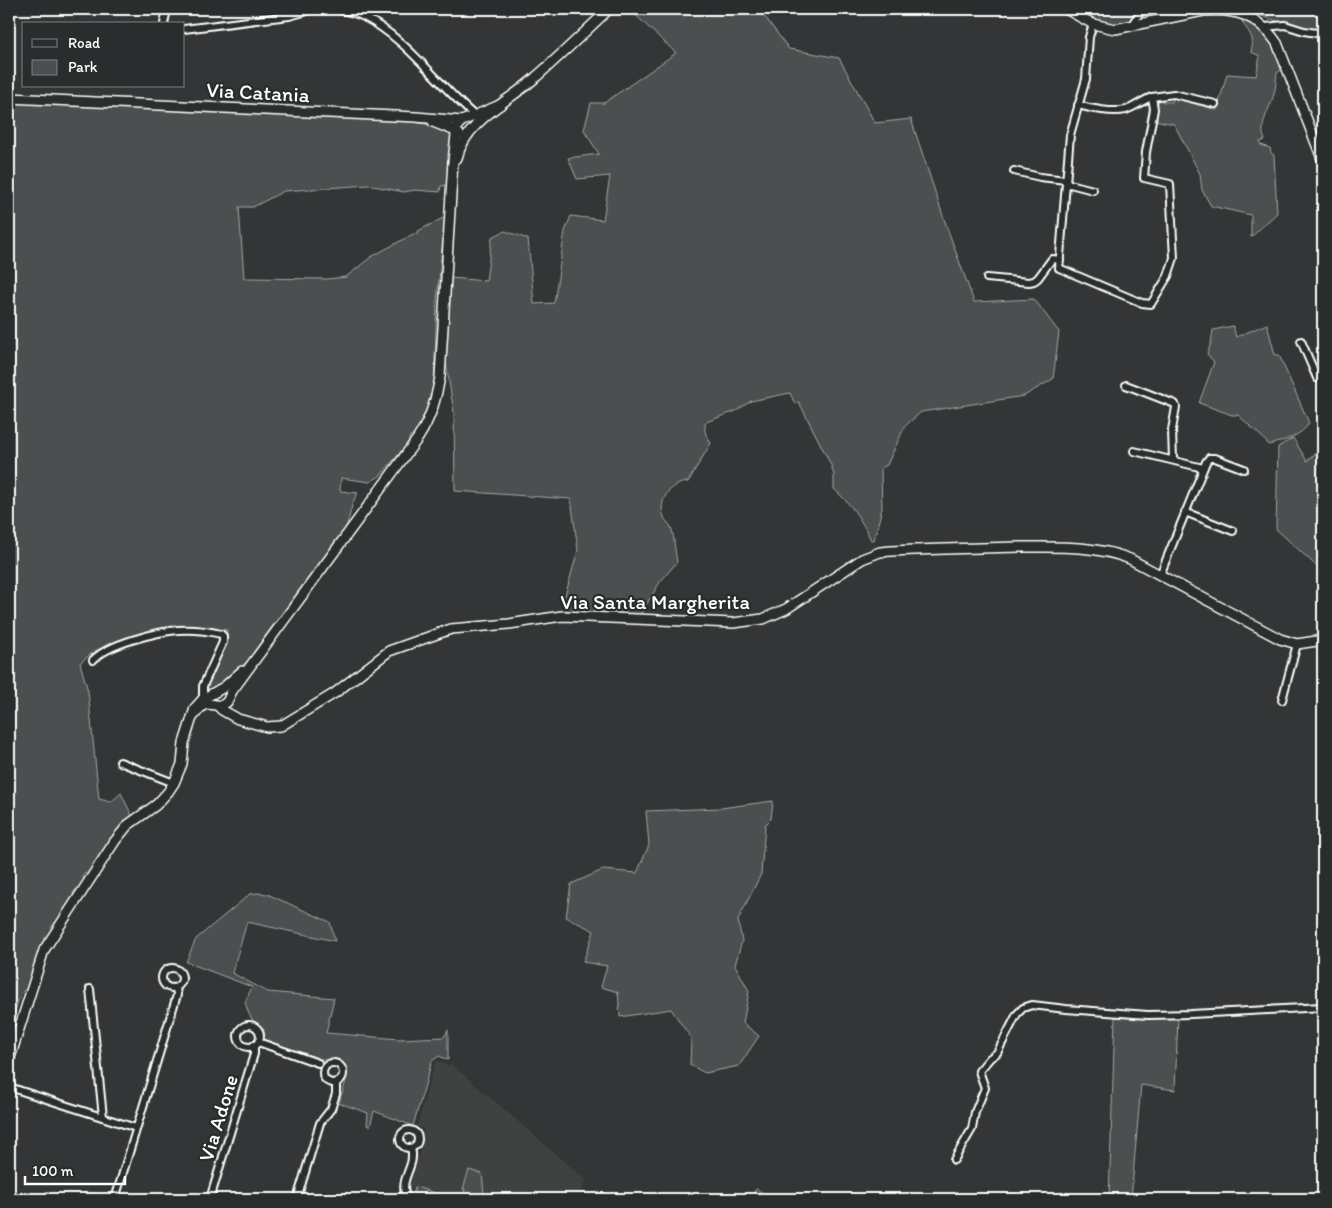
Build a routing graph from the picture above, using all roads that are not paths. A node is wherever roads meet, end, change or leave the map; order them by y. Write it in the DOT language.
graph roads {
  1 [pos="167,9"];
  2 [pos="310,9"];
  3 [pos="336,9"];
  4 [pos="609,9"];
  5 [pos="1066,9"];
  6 [pos="1142,9"];
  7 [pos="164,22"];
  8 [pos="1090,23"];
  9 [pos="1131,26"];
  10 [pos="1265,27"];
  11 [pos="185,29"];
  12 [pos="1323,34"];
  13 [pos="1152,97"];
  14 [pos="9,98"];
  15 [pos="1215,104"];
  16 [pos="500,105"];
  17 [pos="1078,105"];
  18 [pos="475,116"];
  19 [pos="462,129"];
  20 [pos="1323,160"];
  21 [pos="1014,171"];
  22 [pos="1066,182"];
  23 [pos="1093,190"];
  24 [pos="1060,260"];
  25 [pos="987,278"];
  26 [pos="1301,341"];
  27 [pos="1317,378"];
  28 [pos="1126,385"];
  29 [pos="1134,451"];
  30 [pos="1173,460"];
  31 [pos="1203,468"];
  32 [pos="1244,469"];
  33 [pos="1185,512"];
  34 [pos="1232,531"];
  35 [pos="1160,575"];
  36 [pos="1323,640"];
  37 [pos="1297,644"];
  38 [pos="257,657"];
  39 [pos="93,660"];
  40 [pos="215,692"];
  41 [pos="228,699"];
  42 [pos="203,700"];
  43 [pos="1282,700"];
  44 [pos="216,705"];
  45 [pos="192,718"];
  46 [pos="248,722"];
  47 [pos="120,762"];
  48 [pos="174,783"];
  49 [pos="176,988"];
  50 [pos="90,989"];
  51 [pos="1323,1007"];
  52 [pos="17,1032"];
  53 [pos="9,1042"];
  54 [pos="9,1061"];
  55 [pos="318,1063"];
  56 [pos="336,1082"];
  57 [pos="9,1087"];
  58 [pos="103,1117"];
  59 [pos="136,1128"];
  60 [pos="411,1148"];
  61 [pos="954,1160"];
  62 [pos="114,1199"];
  63 [pos="210,1199"];
  64 [pos="297,1199"];
  65 [pos="407,1199"];
  66 [pos="479,1199"];
  67 [pos="486,1199"];
  1 -- 7 [label="street"];
  2 -- 11 [label="street"];
  3 -- 18 [label="street"];
  4 -- 16 [label="main road"];
  5 -- 8 [label="main road"];
  6 -- 9 [label="street"];
  8 -- 9 [label="main road"];
  8 -- 17 [label="street"];
  9 -- 10 [label="main road"];
  10 -- 12 [label="street"];
  10 -- 20 [label="main road"];
  13 -- 15 [label="street"];
  13 -- 17 [label="street"];
  13 -- 24 [label="street"];
  14 -- 19 [label="main road, Via Catania"];
  16 -- 18 [label="main road"];
  16 -- 19 [label="main road"];
  17 -- 22 [label="street"];
  18 -- 19 [label="main road"];
  19 -- 38 [label="main road"];
  21 -- 22 [label="street"];
  22 -- 23 [label="street"];
  22 -- 24 [label="street"];
  24 -- 25 [label="street"];
  26 -- 27 [label="street"];
  28 -- 30 [label="street"];
  29 -- 30 [label="street"];
  30 -- 31 [label="street"];
  31 -- 32 [label="street"];
  31 -- 33 [label="street"];
  33 -- 34 [label="street"];
  33 -- 35 [label="street"];
  35 -- 37 [label="main road, Via Santa Margherita"];
  35 -- 46 [label="main road, Via Santa Margherita"];
  36 -- 37 [label="main road, Via Santa Margherita"];
  37 -- 43 [label="street"];
  38 -- 40 [label="main road"];
  38 -- 41 [label="main road"];
  39 -- 42 [label="street"];
  40 -- 41 [label="main road"];
  40 -- 42 [label="main road"];
  40 -- 44 [label="main road"];
  41 -- 44 [label="main road"];
  41 -- 46 [label="main road"];
  42 -- 45 [label="main road"];
  44 -- 45 [label="main road"];
  44 -- 46 [label="main road, Via Santa Margherita"];
  45 -- 48 [label="main road"];
  47 -- 48 [label="street"];
  48 -- 52 [label="main road"];
  49 -- 59 [label="street"];
  50 -- 58 [label="street"];
  51 -- 61 [label="street"];
  52 -- 53 [label="main road"];
  52 -- 54 [label="main road"];
  55 -- 63 [label="street, Via Adone"];
  56 -- 64 [label="street"];
  57 -- 58 [label="street"];
  58 -- 59 [label="street"];
  59 -- 62 [label="street"];
  60 -- 65 [label="street"];
  66 -- 67 [label="street"];
}
